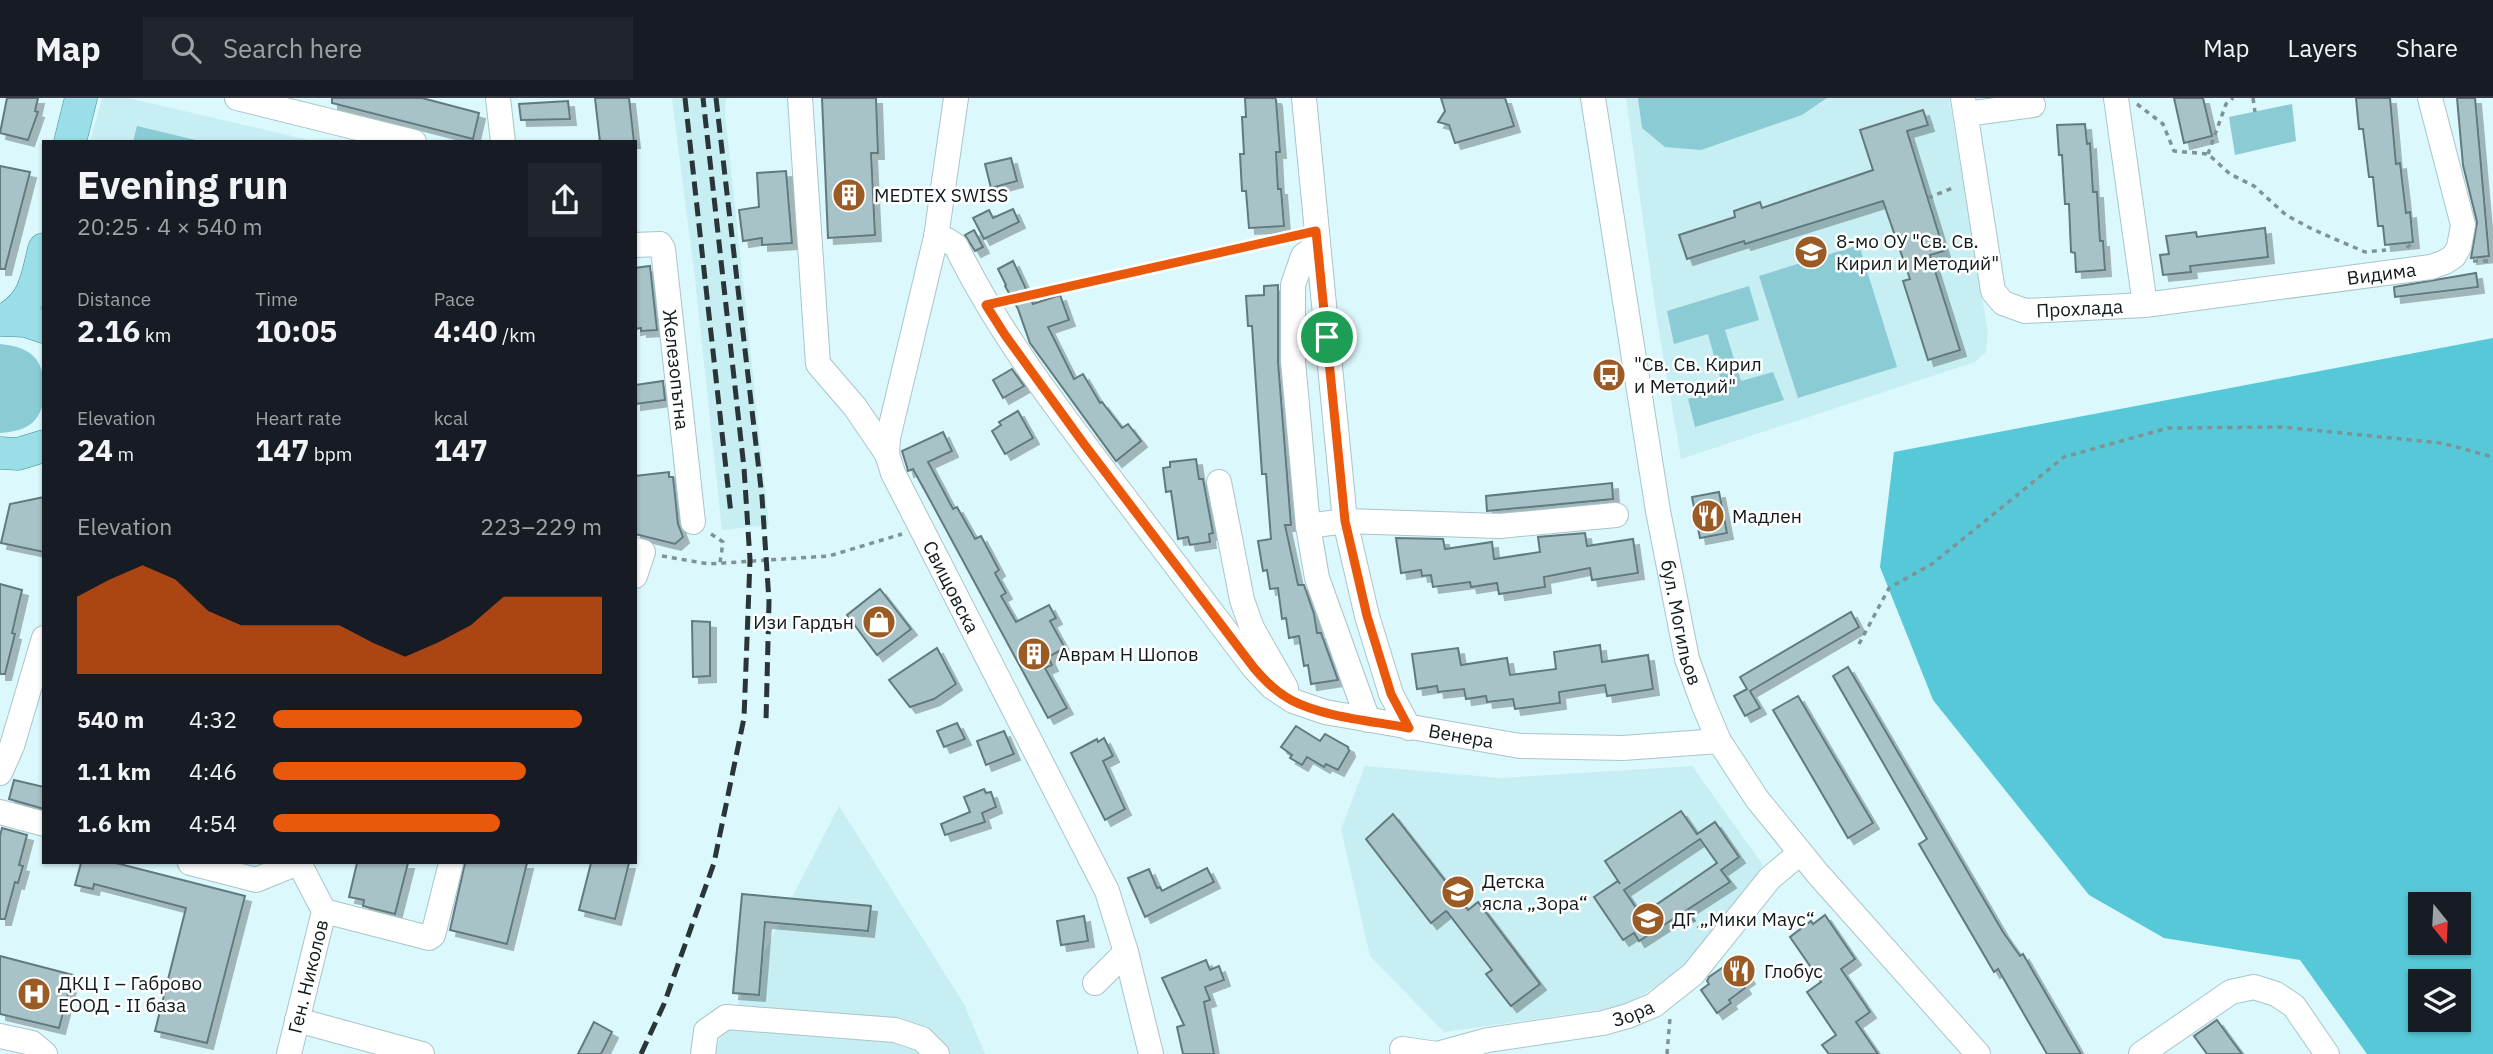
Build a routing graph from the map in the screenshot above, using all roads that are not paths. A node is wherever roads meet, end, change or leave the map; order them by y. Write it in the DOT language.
graph roads {
  1 [pos="81,98"];
  2 [pos="237,98"];
  3 [pos="498,98"];
  4 [pos="800,98"];
  5 [pos="956,98"];
  6 [pos="1304,98"];
  7 [pos="1593,98"];
  8 [pos="2116,98"];
  9 [pos="2430,98"];
  10 [pos="1965,106"];
  11 [pos="2033,106"];
  12 [pos="70,140"];
  13 [pos="406,140"];
  14 [pos="503,140"];
  15 [pos="936,237"];
  16 [pos="1317,238"];
  17 [pos="637,245"];
  18 [pos="42,268"];
  19 [pos="2145,305"];
  20 [pos="38,306"];
  21 [pos="3,320"];
  22 [pos="42,326"];
  23 [pos="32,450"];
  24 [pos="887,454"];
  25 [pos="0,470"];
  26 [pos="1219,482"];
  27 [pos="1616,515"];
  28 [pos="1345,521"];
  29 [pos="694,522"];
  30 [pos="1308,526"];
  31 [pos="42,645"];
  32 [pos="1293,701"];
  33 [pos="1368,720"];
  34 [pos="1409,728"];
  35 [pos="1719,741"];
  36 [pos="0,773"];
  37 [pos="0,812"];
  38 [pos="42,823"];
  39 [pos="1800,853"];
  40 [pos="194,864"];
  41 [pos="296,864"];
  42 [pos="300,864"];
  43 [pos="451,864"];
  44 [pos="324,911"];
  45 [pos="1126,952"];
  46 [pos="1095,983"];
  47 [pos="297,1020"];
  48 [pos="0,1036"];
  49 [pos="1402,1049"];
  50 [pos="45,1054"];
  51 [pos="289,1054"];
  52 [pos="422,1054"];
  53 [pos="703,1054"];
  54 [pos="937,1054"];
  55 [pos="1151,1054"];
  56 [pos="1978,1054"];
  57 [pos="2141,1054"];
  58 [pos="2327,1054"];
  1 -- 12 [label="main road"];
  2 -- 13 [label="street"];
  3 -- 14 [label="street"];
  4 -- 24 [label="street, Свищовска"];
  5 -- 15 [label="street"];
  6 -- 16 [label="street"];
  7 -- 35 [label="street, бул. Могильов"];
  8 -- 19 [label="street, Прохлада"];
  9 -- 19 [label="street, Видима"];
  10 -- 11 [label="street"];
  10 -- 19 [label="street, Прохлада"];
  15 -- 24 [label="street"];
  15 -- 32 [label="street, Венера"];
  16 -- 28 [label="street"];
  16 -- 30 [label="street"];
  17 -- 29 [label="street, Железопътна"];
  18 -- 20 [label="main road"];
  20 -- 21 [label="main road"];
  21 -- 22 [label="main road"];
  23 -- 25 [label="main road"];
  24 -- 45 [label="street, Свищовска"];
  26 -- 32 [label="street"];
  27 -- 28 [label="street"];
  28 -- 30 [label="street"];
  28 -- 34 [label="street"];
  30 -- 33 [label="street"];
  31 -- 36 [label="street"];
  32 -- 33 [label="street, Венера"];
  33 -- 34 [label="street, Венера"];
  34 -- 35 [label="street, Венера"];
  35 -- 39 [label="street, бул. Могильов"];
  37 -- 38 [label="street"];
  39 -- 49 [label="street, Зора"];
  39 -- 56 [label="street, бул. Могильов"];
  40 -- 41 [label="street"];
  42 -- 44 [label="street, Ген. Николов"];
  43 -- 44 [label="street"];
  44 -- 47 [label="street, Ген. Николов"];
  45 -- 46 [label="street"];
  45 -- 55 [label="street, Свищовска"];
  47 -- 51 [label="street, Ген. Николов"];
  47 -- 52 [label="street"];
  48 -- 50 [label="street"];
  53 -- 54 [label="street"];
  57 -- 58 [label="street"];
}
